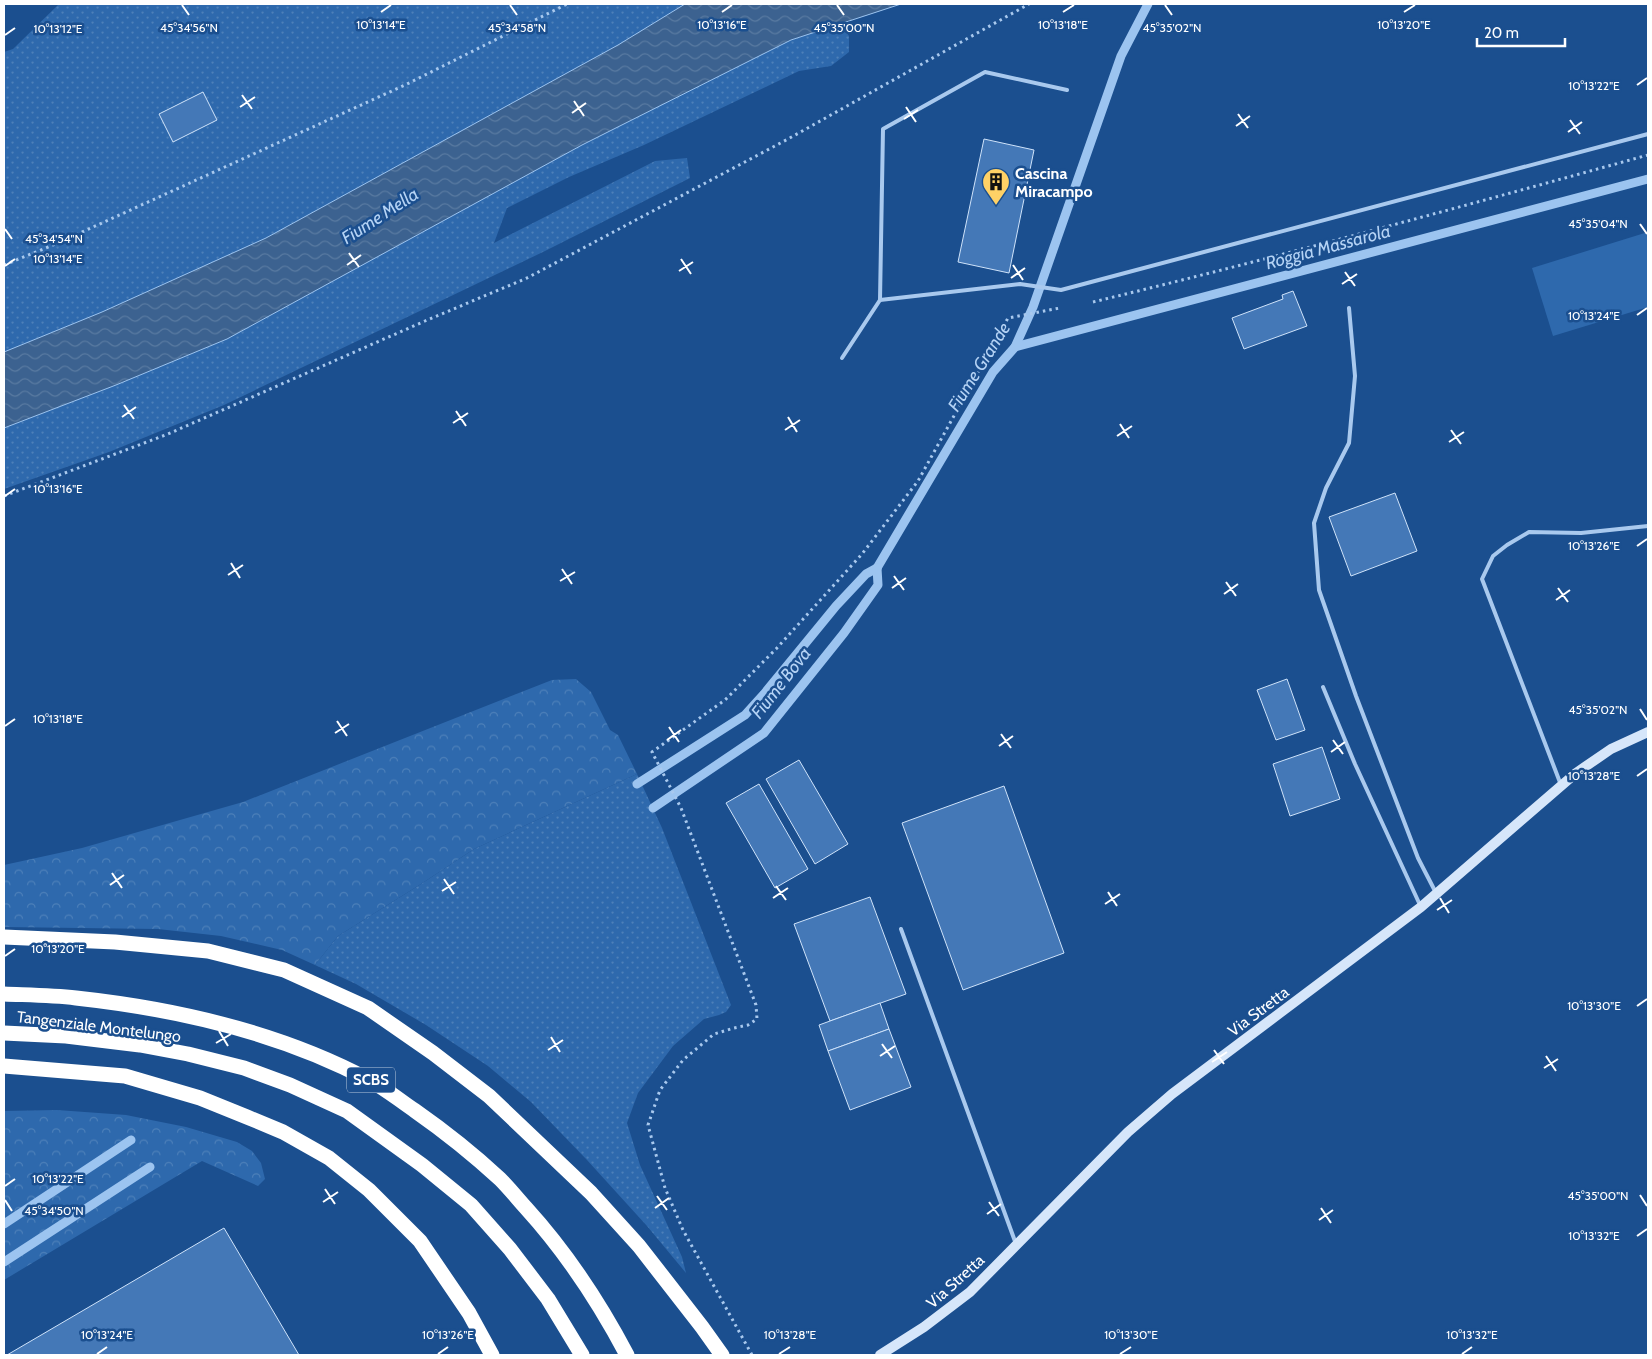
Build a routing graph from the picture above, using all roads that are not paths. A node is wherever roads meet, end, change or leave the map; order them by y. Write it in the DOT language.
graph roads {
  1 [pos="1067,90"];
  2 [pos="1648,134"];
  3 [pos="880,300"];
  4 [pos="1349,308"];
  5 [pos="842,358"];
  6 [pos="1648,526"];
  7 [pos="1323,687"];
  8 [pos="1648,732"];
  9 [pos="1561,786"];
  10 [pos="1436,893"];
  11 [pos="1421,907"];
  12 [pos="901,929"];
  13 [pos="4,937"];
  14 [pos="4,994"];
  15 [pos="4,1033"];
  16 [pos="4,1066"];
  17 [pos="1016,1244"];
  18 [pos="492,1355"];
  19 [pos="582,1355"];
  20 [pos="627,1355"];
  21 [pos="722,1355"];
  22 [pos="880,1355"];
  1 -- 3 [label="lane"];
  2 -- 3 [label="lane"];
  3 -- 5 [label="lane"];
  4 -- 10 [label="lane"];
  6 -- 9 [label="lane"];
  7 -- 11 [label="lane"];
  8 -- 9 [label="street, Via Stretta"];
  9 -- 10 [label="street, Via Stretta"];
  10 -- 11 [label="street, Via Stretta"];
  11 -- 17 [label="street, Via Stretta"];
  12 -- 17 [label="lane"];
  13 -- 21 [label="highway"];
  14 -- 20 [label="highway, Tangenziale Montelungo / SCBS"];
  15 -- 19 [label="highway, Tangenziale Montelungo / SCBS"];
  16 -- 18 [label="highway"];
  17 -- 22 [label="street, Via Stretta"];
}
